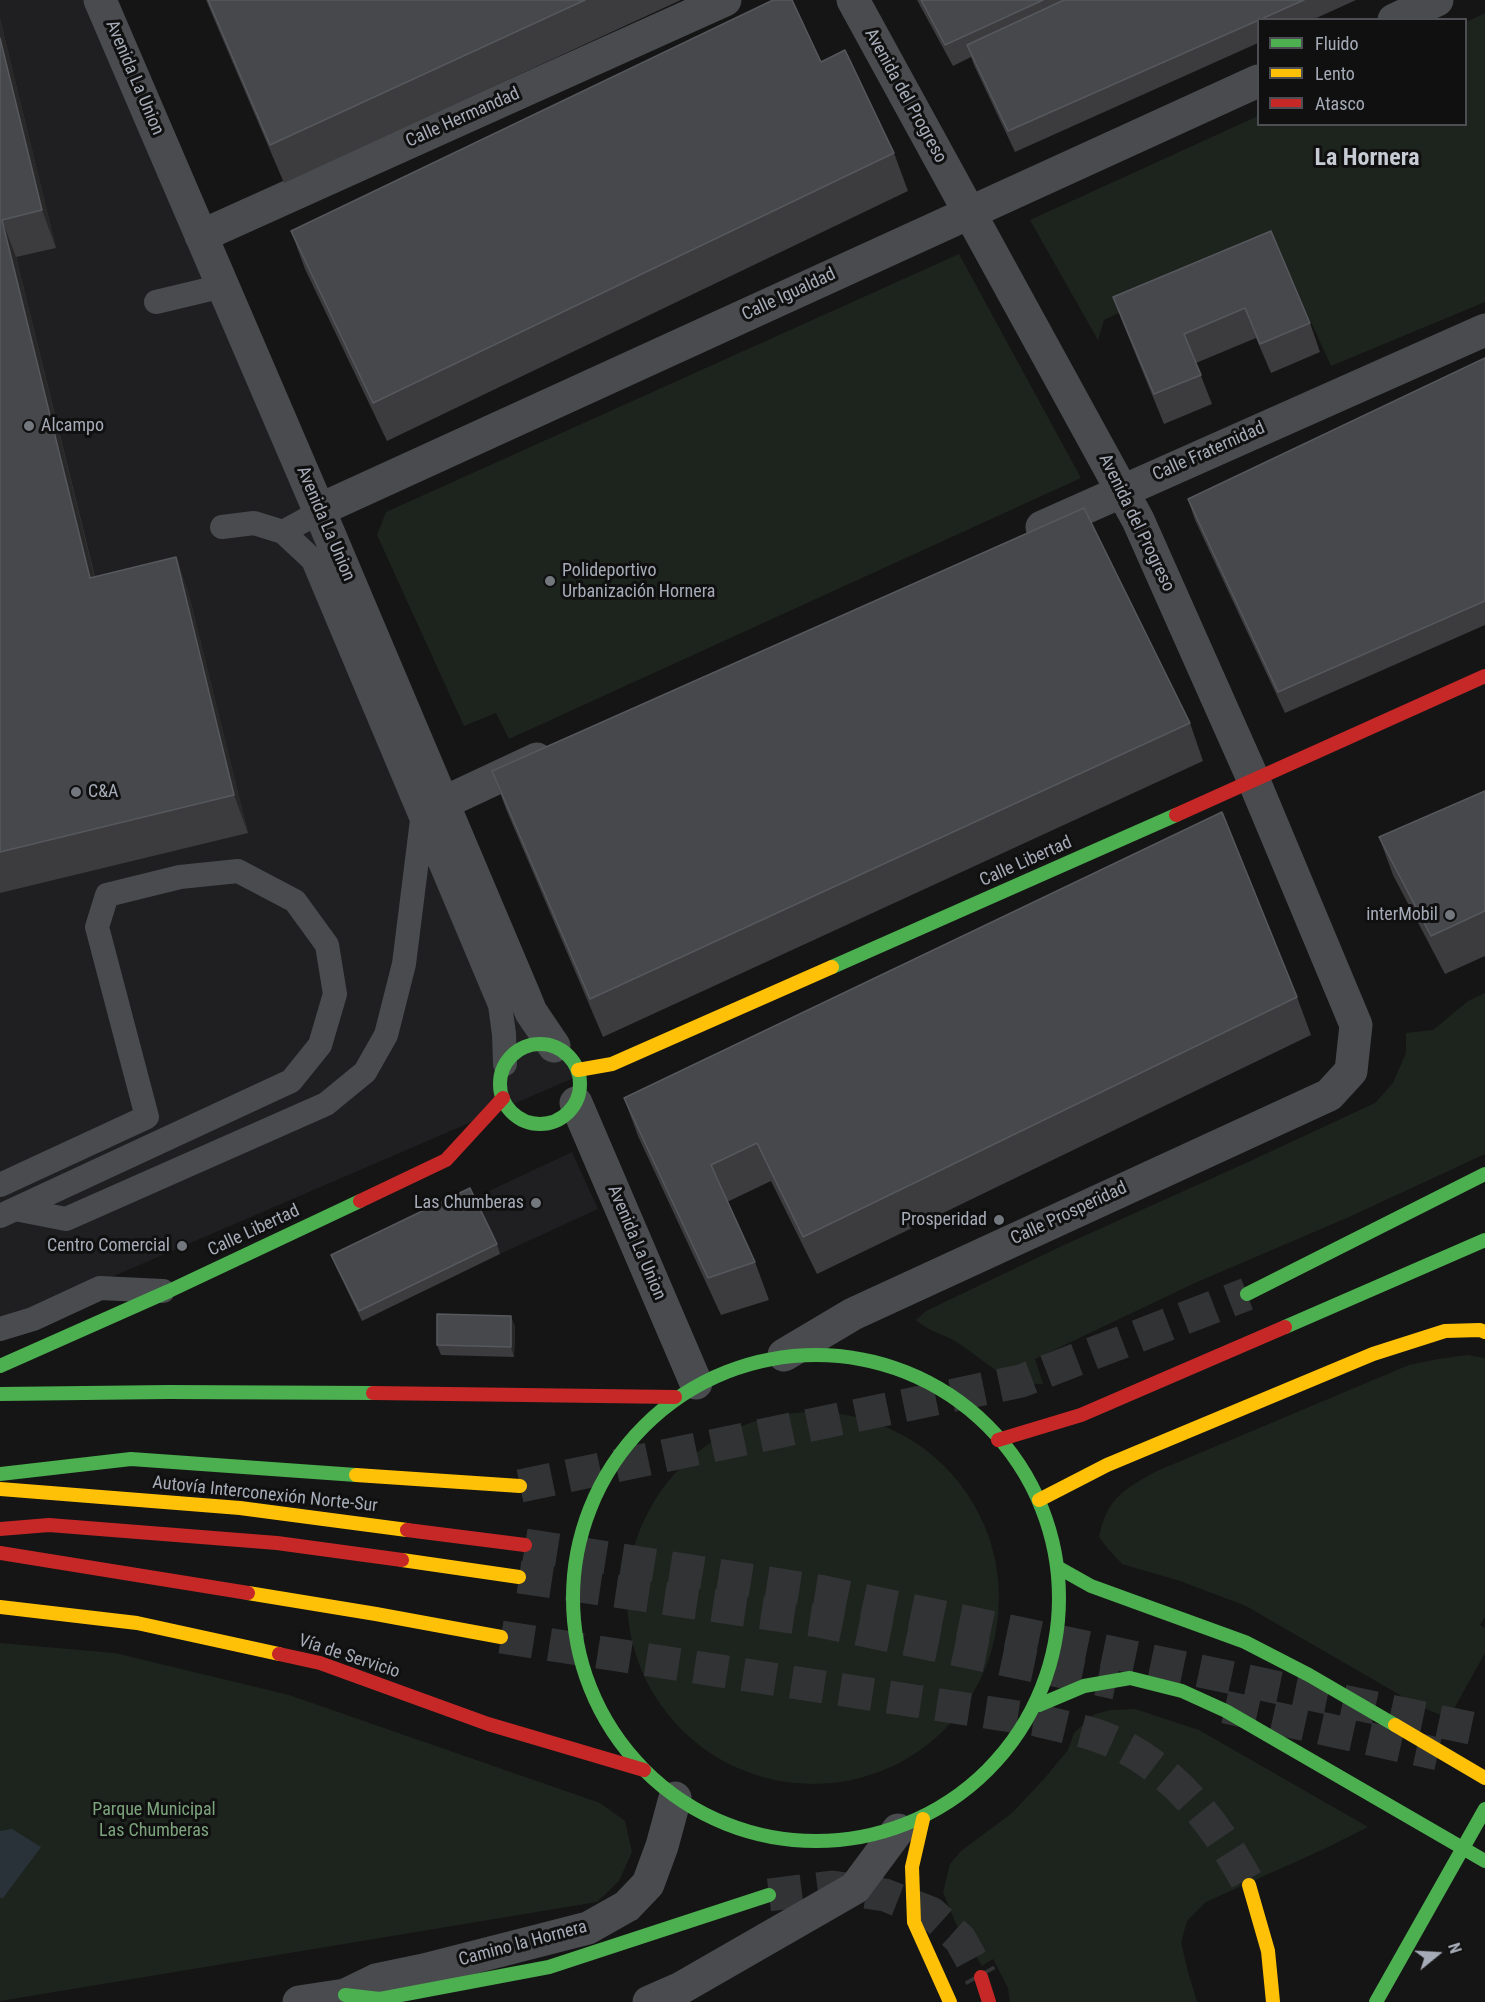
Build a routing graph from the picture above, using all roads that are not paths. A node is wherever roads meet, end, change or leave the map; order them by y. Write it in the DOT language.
graph roads {
  1 [pos="100,0"];
  2 [pos="725,0"];
  3 [pos="853,0"];
  4 [pos="1437,0"];
  5 [pos="1398,18"];
  6 [pos="1257,81"];
  7 [pos="969,212"];
  8 [pos="201,236"];
  9 [pos="223,286"];
  10 [pos="156,302"];
  11 [pos="1485,330"];
  12 [pos="1122,492"];
  13 [pos="319,510"];
  14 [pos="222,527"];
  15 [pos="284,532"];
  16 [pos="1013,541"];
  17 [pos="1485,676"];
  18 [pos="568,745"];
  19 [pos="1254,781"];
  20 [pos="433,811"];
  21 [pos="555,1047"];
  22 [pos="506,1064"];
  23 [pos="578,1070"];
  24 [pos="1351,1071"];
  25 [pos="503,1098"];
  26 [pos="576,1103"];
  27 [pos="1485,1174"];
  28 [pos="0,1185"];
  29 [pos="7,1213"];
  30 [pos="1485,1240"];
  31 [pos="169,1291"];
  32 [pos="1247,1294"];
  33 [pos="0,1329"];
  34 [pos="1485,1332"];
  35 [pos="784,1355"];
  36 [pos="0,1366"];
  37 [pos="686,1390"];
  38 [pos="0,1395"];
  39 [pos="998,1440"];
  40 [pos="0,1474"];
  41 [pos="520,1486"];
  42 [pos="0,1489"];
  43 [pos="1039,1500"];
  44 [pos="0,1529"];
  45 [pos="525,1545"];
  46 [pos="0,1553"];
  47 [pos="1059,1568"];
  48 [pos="519,1577"];
  49 [pos="0,1607"];
  50 [pos="501,1637"];
  51 [pos="1039,1705"];
  52 [pos="644,1770"];
  53 [pos="1485,1778"];
  54 [pos="675,1798"];
  55 [pos="1485,1809"];
  56 [pos="911,1825"];
  57 [pos="1485,1860"];
  58 [pos="1250,1886"];
  59 [pos="770,1895"];
  60 [pos="981,1977"];
  61 [pos="345,1995"];
  62 [pos="299,2002"];
  63 [pos="649,2002"];
  64 [pos="950,2002"];
  65 [pos="989,2002"];
  66 [pos="1273,2002"];
  67 [pos="1376,2002"];
  1 -- 8 [label="street, Avenida La Union"];
  2 -- 8 [label="street, Calle Hermandad"];
  3 -- 7 [label="street, Avenida del Progreso"];
  4 -- 5 [label="street"];
  6 -- 7 [label="street, Calle Igualdad"];
  7 -- 12 [label="street, Avenida del Progreso"];
  7 -- 13 [label="street, Calle Igualdad"];
  8 -- 9 [label="street, Avenida La Union"];
  9 -- 10 [label="lane"];
  9 -- 13 [label="street, Avenida La Union"];
  11 -- 12 [label="street, Calle Fraternidad"];
  12 -- 16 [label="street, Calle Fraternidad"];
  12 -- 19 [label="street, Avenida del Progreso"];
  13 -- 15 [label="lane"];
  13 -- 20 [label="street, Avenida La Union"];
  14 -- 15 [label="lane"];
  15 -- 20 [label="lane"];
  17 -- 19 [label="main road, Calle Libertad"];
  18 -- 20 [label="street"];
  19 -- 23 [label="main road, Calle Libertad"];
  19 -- 24 [label="street, Avenida del Progreso"];
  20 -- 21 [label="street, Avenida La Union"];
  20 -- 22 [label="lane"];
  20 -- 29 [label="lane"];
  21 -- 22 [label="main road"];
  21 -- 23 [label="main road"];
  22 -- 25 [label="main road"];
  23 -- 26 [label="main road"];
  24 -- 35 [label="street, Calle Prosperidad"];
  25 -- 26 [label="main road"];
  25 -- 31 [label="main road, Calle Libertad"];
  26 -- 37 [label="street, Avenida La Union"];
  27 -- 32 [label="main road"];
  28 -- 29 [label="lane"];
  30 -- 39 [label="main road"];
  31 -- 33 [label="lane"];
  31 -- 36 [label="main road, Calle Libertad"];
  34 -- 43 [label="main road"];
  35 -- 37 [label="main road"];
  35 -- 39 [label="main road"];
  37 -- 38 [label="main road"];
  37 -- 52 [label="main road"];
  39 -- 43 [label="main road"];
  40 -- 41 [label="main road"];
  42 -- 45 [label="main road, Autovía Interconexión Norte-Sur"];
  43 -- 47 [label="main road"];
  44 -- 48 [label="main road"];
  46 -- 50 [label="main road"];
  47 -- 51 [label="main road"];
  47 -- 53 [label="main road"];
  49 -- 52 [label="main road, Vía de Servicio"];
  51 -- 56 [label="main road"];
  51 -- 57 [label="main road"];
  52 -- 54 [label="main road"];
  54 -- 56 [label="main road"];
  54 -- 61 [label="street, Camino la Hornera"];
  55 -- 67 [label="main road"];
  56 -- 63 [label="street"];
  56 -- 64 [label="main road"];
  58 -- 66 [label="main road"];
  59 -- 61 [label="main road"];
  60 -- 65 [label="main road"];
  61 -- 62 [label="street, Camino la Hornera"];
}
